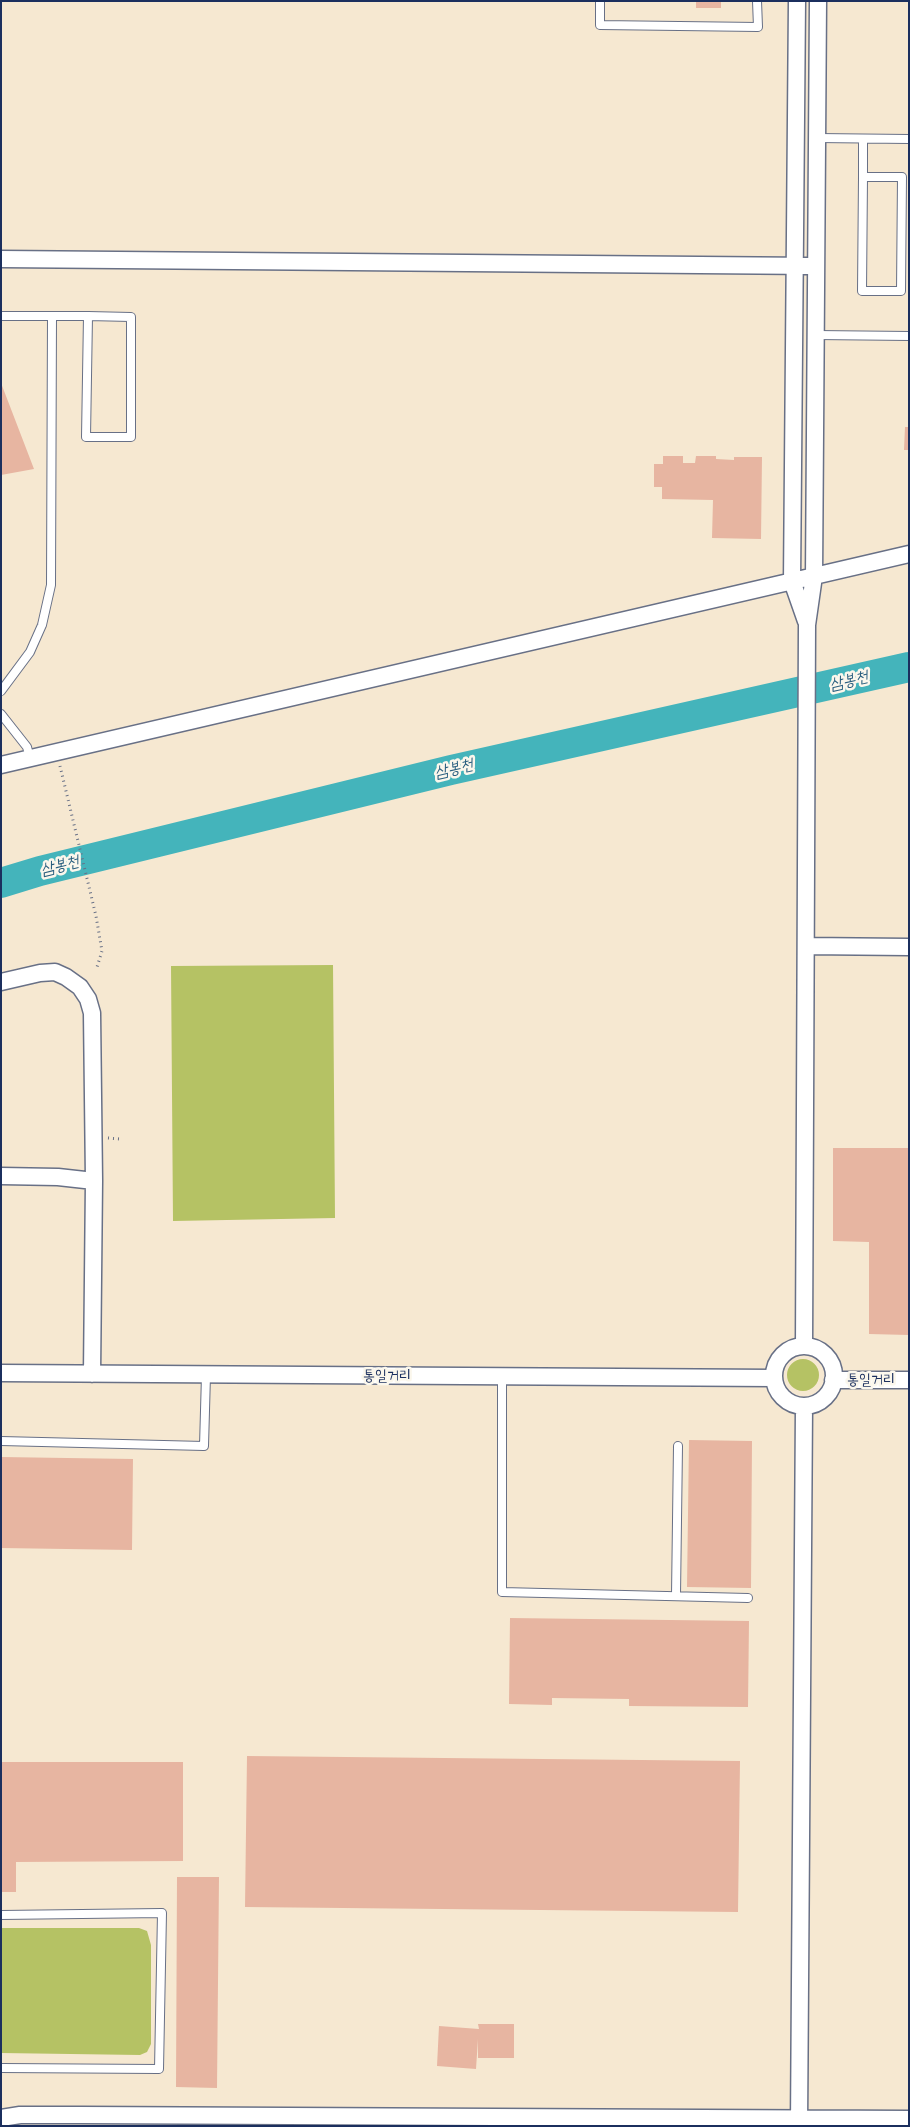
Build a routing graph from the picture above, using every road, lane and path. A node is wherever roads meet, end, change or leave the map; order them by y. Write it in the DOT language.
graph roads {
  1 [pos="600,1"];
  2 [pos="757,1"];
  3 [pos="797,1"];
  4 [pos="818,1"];
  5 [pos="817,138"];
  6 [pos="863,139"];
  7 [pos="909,139"];
  8 [pos="863,177"];
  9 [pos="1,259"];
  10 [pos="795,266"];
  11 [pos="816,266"];
  12 [pos="1,316"];
  13 [pos="52,316"];
  14 [pos="88,316"];
  15 [pos="816,335"];
  16 [pos="909,336"];
  17 [pos="909,554"];
  18 [pos="814,576"];
  19 [pos="792,580"];
  20 [pos="808,625"];
  21 [pos="1,691"];
  22 [pos="1,714"];
  23 [pos="30,758"];
  24 [pos="58,761"];
  25 [pos="1,765"];
  26 [pos="806,946"];
  27 [pos="909,947"];
  28 [pos="97,968"];
  29 [pos="1,982"];
  30 [pos="1,1176"];
  31 [pos="94,1181"];
  32 [pos="804,1346"];
  33 [pos="1,1373"];
  34 [pos="92,1374"];
  35 [pos="206,1375"];
  36 [pos="502,1377"];
  37 [pos="774,1378"];
  38 [pos="833,1380"];
  39 [pos="909,1380"];
  40 [pos="804,1406"];
  41 [pos="1,1442"];
  42 [pos="678,1446"];
  43 [pos="676,1595"];
  44 [pos="748,1598"];
  45 [pos="1,1915"];
  46 [pos="1,2068"];
  47 [pos="1,2118"];
  48 [pos="57,2120"];
  49 [pos="909,2120"];
  50 [pos="799,2122"];
  1 -- 2 [label="lane"];
  3 -- 10 [label="street"];
  4 -- 5 [label="street"];
  5 -- 6 [label="lane"];
  5 -- 11 [label="street"];
  6 -- 7 [label="lane"];
  6 -- 8 [label="lane"];
  8 -- 8 [label="lane"];
  9 -- 10 [label="street"];
  10 -- 11 [label="street"];
  10 -- 19 [label="street"];
  11 -- 15 [label="street"];
  12 -- 13 [label="lane"];
  13 -- 14 [label="lane"];
  13 -- 21 [label="lane"];
  14 -- 14 [label="lane"];
  15 -- 16 [label="lane"];
  15 -- 18 [label="street"];
  17 -- 18 [label="street"];
  18 -- 19 [label="street"];
  18 -- 20 [label="street"];
  19 -- 20 [label="street"];
  19 -- 23 [label="street"];
  20 -- 26 [label="street"];
  22 -- 23 [label="lane"];
  23 -- 25 [label="street"];
  24 -- 28 [label="path"];
  26 -- 27 [label="street"];
  26 -- 32 [label="street"];
  29 -- 31 [label="street"];
  30 -- 31 [label="street"];
  31 -- 34 [label="street"];
  32 -- 37 [label="street"];
  32 -- 38 [label="street"];
  33 -- 34 [label="street, 통일거리"];
  34 -- 35 [label="street, 통일거리"];
  35 -- 36 [label="street, 통일거리"];
  35 -- 41 [label="lane"];
  36 -- 37 [label="street, 통일거리"];
  36 -- 43 [label="lane"];
  37 -- 40 [label="street"];
  38 -- 39 [label="street, 통일거리"];
  38 -- 40 [label="street"];
  40 -- 50 [label="street"];
  42 -- 43 [label="lane"];
  43 -- 44 [label="lane"];
  45 -- 46 [label="lane"];
  47 -- 48 [label="street"];
  48 -- 50 [label="street"];
  49 -- 50 [label="street"];
}
